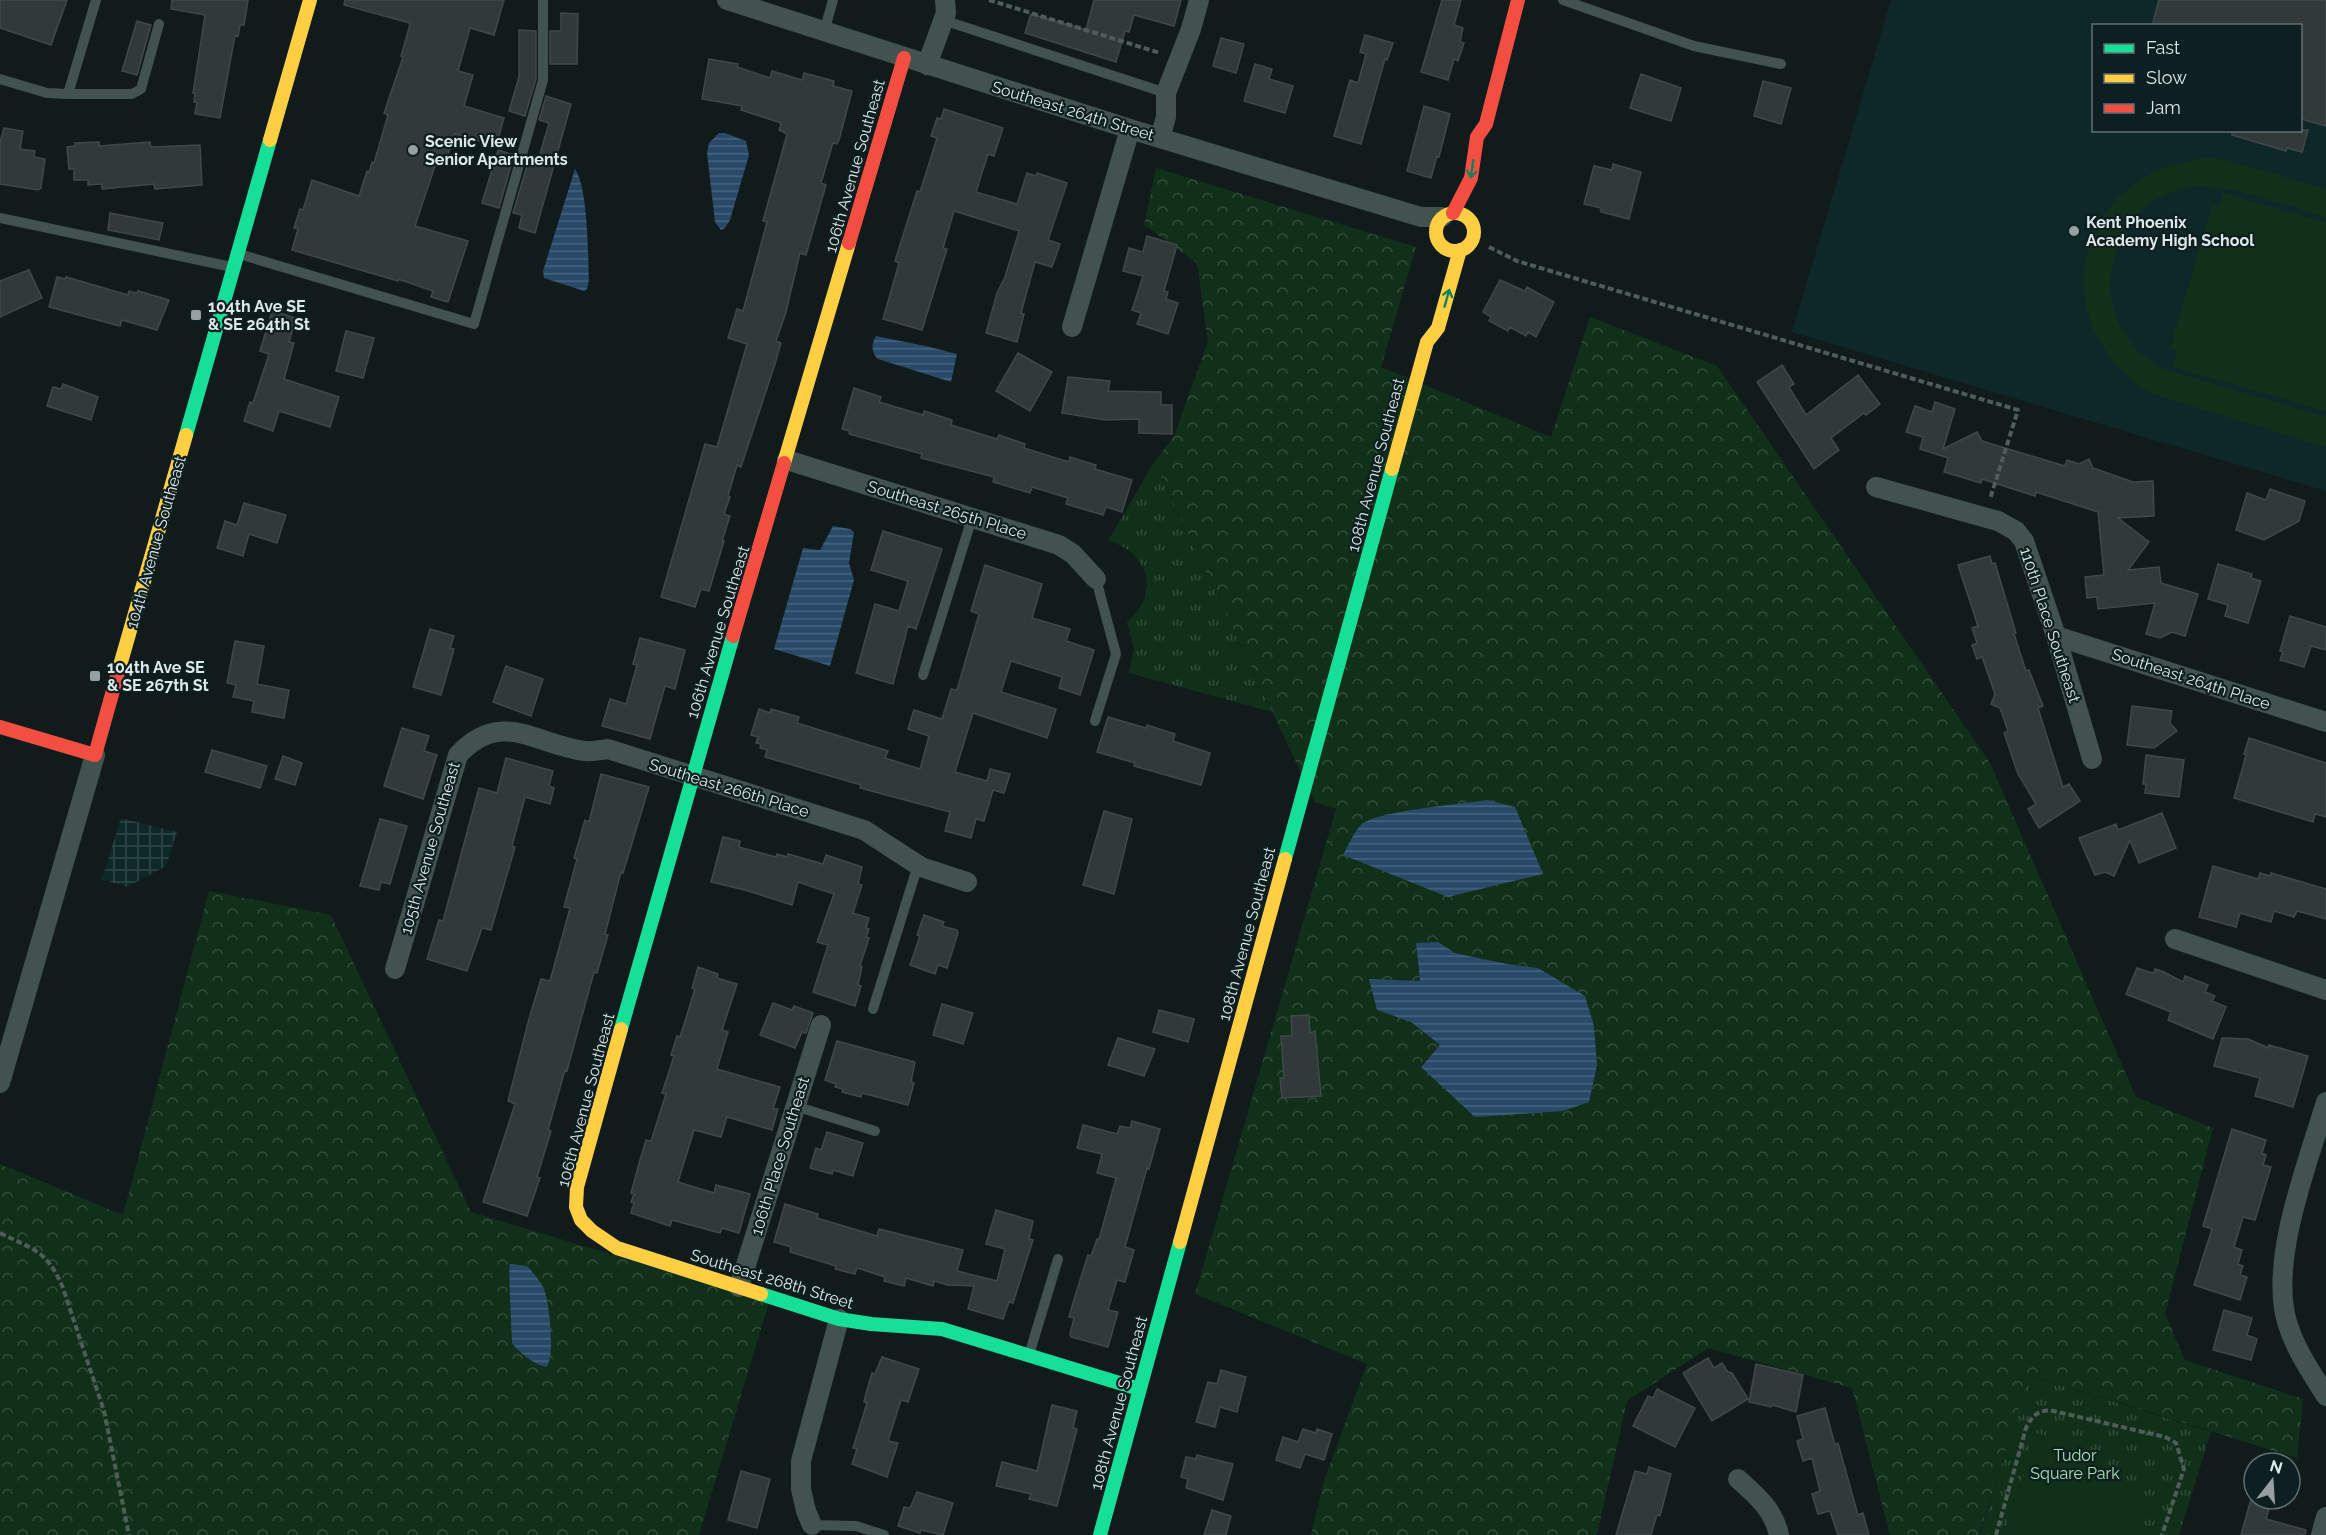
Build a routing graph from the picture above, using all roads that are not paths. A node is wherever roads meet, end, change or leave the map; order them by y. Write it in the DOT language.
graph roads {
  1 [pos="96,0"];
  2 [pos="310,0"];
  3 [pos="543,0"];
  4 [pos="727,0"];
  5 [pos="833,0"];
  6 [pos="945,0"];
  7 [pos="1199,0"];
  8 [pos="1518,0"];
  9 [pos="1563,0"];
  10 [pos="943,20"];
  11 [pos="159,24"];
  12 [pos="824,32"];
  13 [pos="904,58"];
  14 [pos="1781,63"];
  15 [pos="927,65"];
  16 [pos="0,79"];
  17 [pos="1166,93"];
  18 [pos="68,94"];
  19 [pos="1486,124"];
  20 [pos="1130,129"];
  21 [pos="1160,138"];
  22 [pos="1495,139"];
  23 [pos="1479,209"];
  24 [pos="0,218"];
  25 [pos="1472,223"];
  26 [pos="1443,227"];
  27 [pos="1460,250"];
  28 [pos="235,260"];
  29 [pos="1437,260"];
  30 [pos="1422,322"];
  31 [pos="1072,327"];
  32 [pos="1426,342"];
  33 [pos="787,460"];
  34 [pos="1876,487"];
  35 [pos="972,518"];
  36 [pos="1096,579"];
  37 [pos="2056,636"];
  38 [pos="923,675"];
  39 [pos="1095,721"];
  40 [pos="2326,722"];
  41 [pos="0,727"];
  42 [pos="480,737"];
  43 [pos="95,755"];
  44 [pos="2092,759"];
  45 [pos="692,776"];
  46 [pos="918,865"];
  47 [pos="968,882"];
  48 [pos="2175,939"];
  49 [pos="395,969"];
  50 [pos="2326,990"];
  51 [pos="873,1009"];
  52 [pos="820,1025"];
  53 [pos="0,1083"];
  54 [pos="2326,1102"];
  55 [pos="795,1106"];
  56 [pos="875,1131"];
  57 [pos="580,1218"];
  58 [pos="1058,1259"];
  59 [pos="739,1287"];
  60 [pos="839,1319"];
  61 [pos="1029,1355"];
  62 [pos="1139,1389"];
  63 [pos="2326,1396"];
  64 [pos="1738,1479"];
  65 [pos="2326,1517"];
  66 [pos="812,1525"];
  67 [pos="884,1535"];
  68 [pos="1100,1535"];
  69 [pos="1779,1535"];
  70 [pos="2320,1535"];
  1 -- 18 [label="lane"];
  2 -- 28 [label="street, 104th Avenue Southeast"];
  3 -- 28 [label="lane"];
  4 -- 12 [label="street, Southeast 264th Street"];
  5 -- 12 [label="lane"];
  6 -- 10 [label="street"];
  7 -- 17 [label="street"];
  8 -- 19 [label="street"];
  9 -- 14 [label="lane"];
  10 -- 15 [label="street"];
  10 -- 17 [label="lane"];
  11 -- 18 [label="lane"];
  12 -- 13 [label="street, Southeast 264th Street"];
  13 -- 15 [label="street, Southeast 264th Street"];
  13 -- 33 [label="street, 106th Avenue Southeast"];
  15 -- 20 [label="street, Southeast 264th Street"];
  16 -- 18 [label="lane"];
  17 -- 21 [label="street"];
  19 -- 22 [label="street"];
  19 -- 26 [label="street, one-way"];
  20 -- 21 [label="street, Southeast 264th Street"];
  20 -- 31 [label="street"];
  21 -- 26 [label="street, Southeast 264th Street"];
  23 -- 25 [label="street, 108th Avenue Southeast"];
  24 -- 28 [label="lane"];
  25 -- 26 [label="street"];
  25 -- 27 [label="street, 108th Avenue Southeast"];
  26 -- 27 [label="street"];
  26 -- 29 [label="street"];
  32 -- 27 [label="street, 108th Avenue Southeast, one-way"];
  28 -- 43 [label="street, 104th Avenue Southeast"];
  30 -- 32 [label="street, 108th Avenue Southeast"];
  32 -- 62 [label="street, 108th Avenue Southeast"];
  33 -- 35 [label="street, Southeast 265th Place"];
  33 -- 45 [label="street, 106th Avenue Southeast"];
  34 -- 37 [label="street, 110th Place Southeast"];
  35 -- 36 [label="street, Southeast 265th Place"];
  35 -- 38 [label="lane"];
  36 -- 39 [label="lane"];
  37 -- 40 [label="street, Southeast 264th Place"];
  37 -- 44 [label="street, 110th Place Southeast"];
  41 -- 43 [label="street"];
  42 -- 45 [label="street, Southeast 266th Place"];
  42 -- 49 [label="street, 105th Avenue Southeast"];
  43 -- 53 [label="street, 104th Avenue Southeast"];
  45 -- 46 [label="street, Southeast 266th Place"];
  45 -- 57 [label="street, 106th Avenue Southeast"];
  46 -- 47 [label="street, Southeast 266th Place"];
  46 -- 51 [label="lane"];
  48 -- 50 [label="street"];
  52 -- 55 [label="street, 106th Place Southeast"];
  54 -- 63 [label="street"];
  55 -- 56 [label="lane"];
  55 -- 59 [label="street, 106th Place Southeast"];
  57 -- 59 [label="street, Southeast 268th Street"];
  58 -- 61 [label="lane"];
  59 -- 60 [label="street, Southeast 268th Street"];
  60 -- 61 [label="street, Southeast 268th Street"];
  60 -- 66 [label="street"];
  61 -- 62 [label="street, Southeast 268th Street"];
  62 -- 68 [label="street, 108th Avenue Southeast"];
  64 -- 69 [label="street"];
  65 -- 70 [label="street"];
  66 -- 67 [label="lane"];
}
